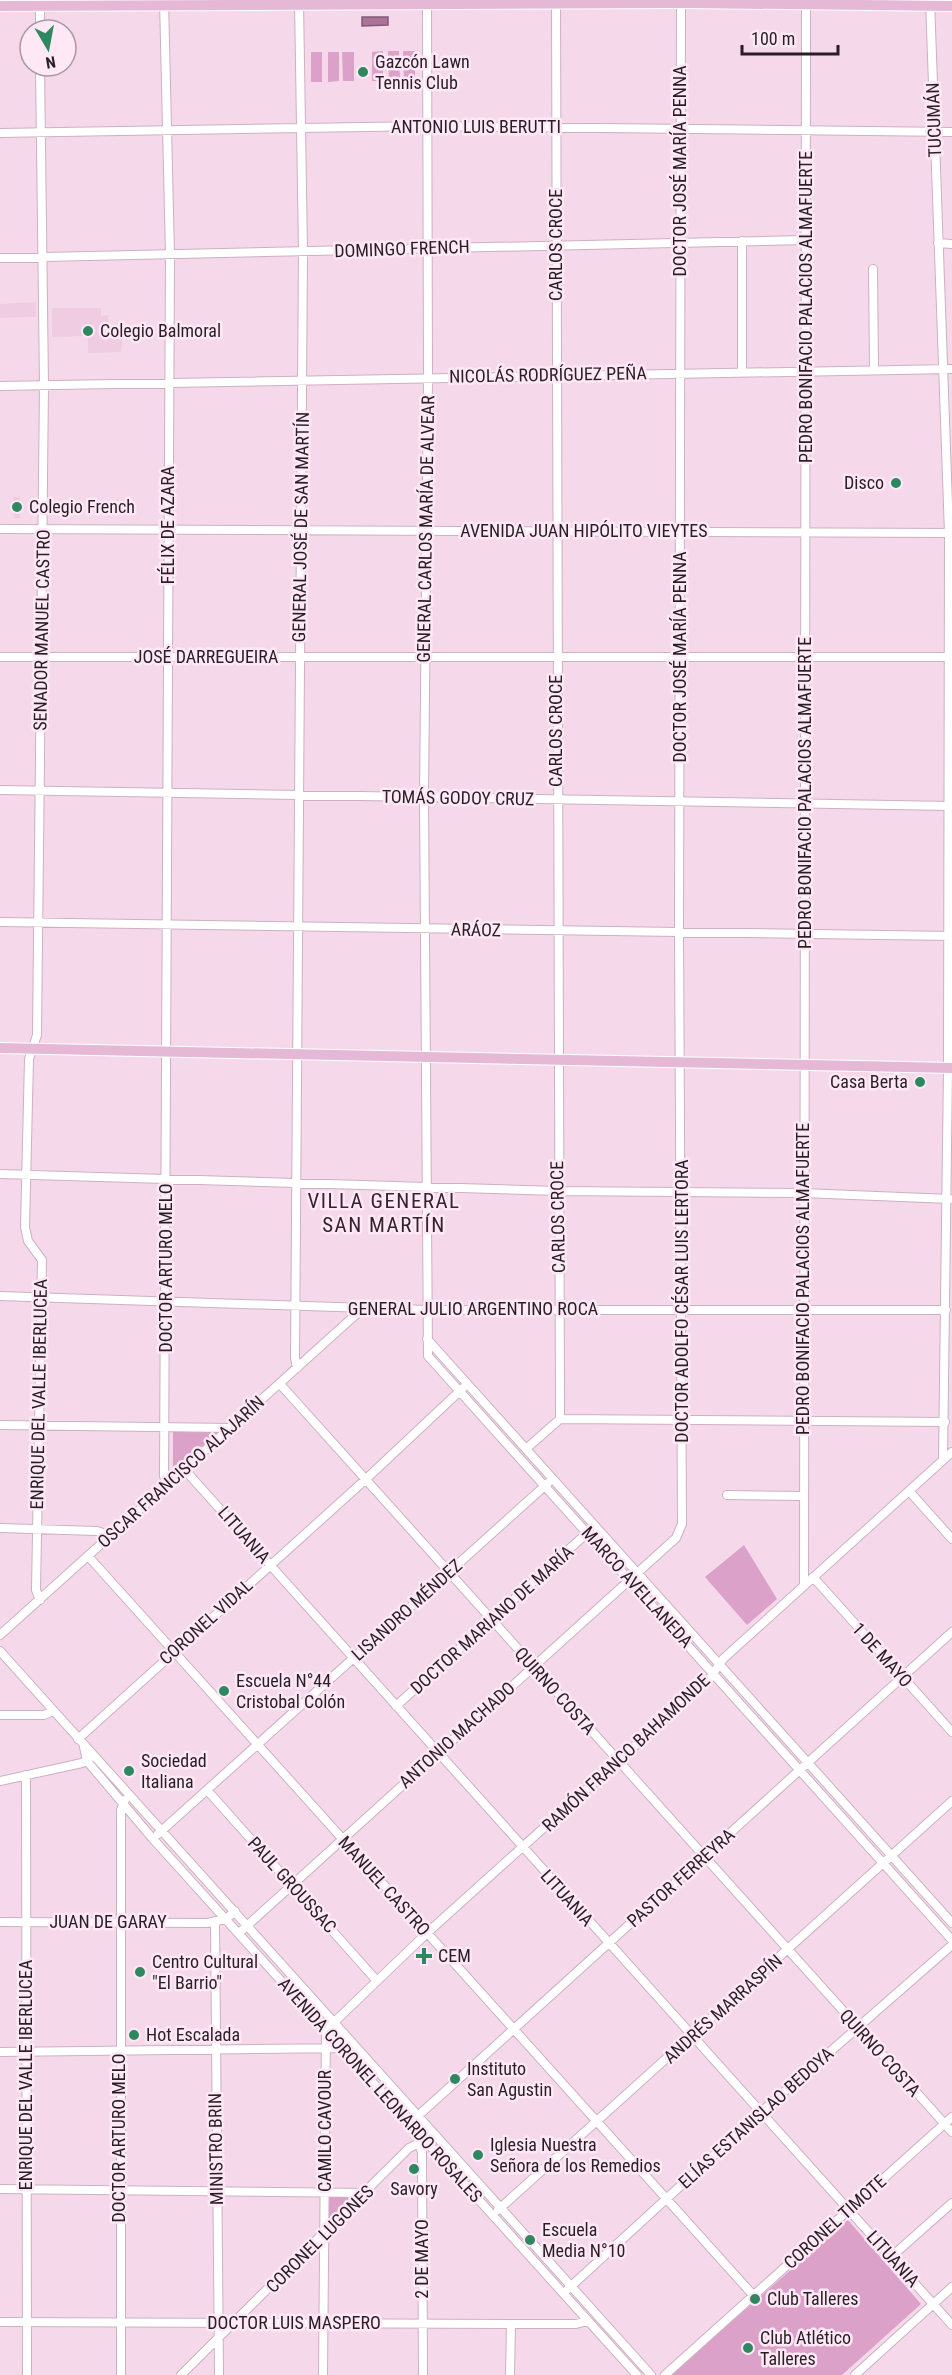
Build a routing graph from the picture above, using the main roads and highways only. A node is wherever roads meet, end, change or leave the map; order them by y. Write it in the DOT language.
graph roads {
  1 [pos="40,2"];
  2 [pos="164,2"];
  3 [pos="299,2"];
  4 [pos="427,2"];
  5 [pos="556,2"];
  6 [pos="681,2"];
  7 [pos="806,2"];
  8 [pos="930,3"];
  9 [pos="0,6"];
  10 [pos="952,6"];
  11 [pos="0,1048"];
  12 [pos="950,1068"];
  1 -- 2 [label="main road"];
  1 -- 9 [label="main road"];
  2 -- 3 [label="main road"];
  3 -- 4 [label="main road"];
  4 -- 5 [label="main road"];
  5 -- 6 [label="main road"];
  6 -- 7 [label="main road"];
  7 -- 8 [label="main road"];
  8 -- 10 [label="main road"];
  11 -- 12 [label="main road"];
}
